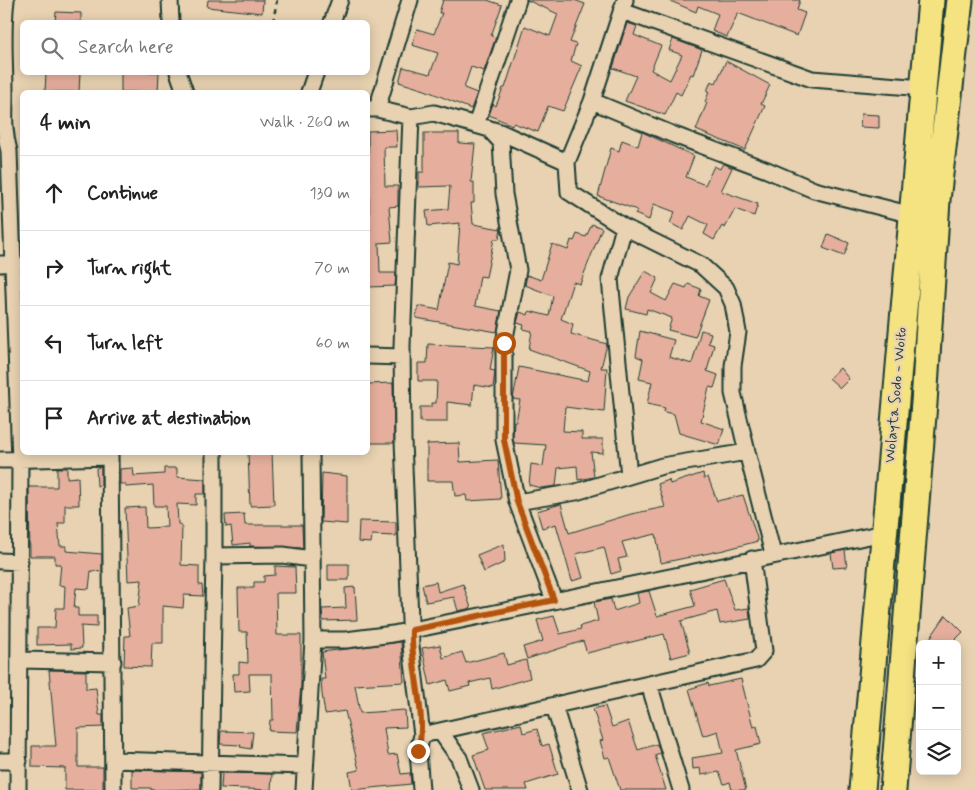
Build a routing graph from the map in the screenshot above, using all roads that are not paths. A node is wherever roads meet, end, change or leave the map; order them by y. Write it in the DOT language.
graph roads {
  1 [pos="6,0"];
  2 [pos="170,0"];
  3 [pos="340,0"];
  4 [pos="410,0"];
  5 [pos="518,0"];
  6 [pos="931,0"];
  7 [pos="960,0"];
  8 [pos="624,5"];
  9 [pos="171,20"];
  10 [pos="333,20"];
  11 [pos="178,75"];
  12 [pos="315,75"];
  13 [pos="923,88"];
  14 [pos="184,90"];
  15 [pos="310,90"];
  16 [pos="592,101"];
  17 [pos="372,109"];
  18 [pos="411,117"];
  19 [pos="482,126"];
  20 [pos="11,152"];
  21 [pos="567,162"];
  22 [pos="912,215"];
  23 [pos="624,227"];
  24 [pos="8,264"];
  25 [pos="370,356"];
  26 [pos="402,357"];
  27 [pos="747,452"];
  28 [pos="110,455"];
  29 [pos="214,455"];
  30 [pos="311,455"];
  31 [pos="0,460"];
  32 [pos="20,461"];
  33 [pos="629,476"];
  34 [pos="517,502"];
  35 [pos="884,533"];
  36 [pos="772,554"];
  37 [pos="214,556"];
  38 [pos="311,559"];
  39 [pos="752,559"];
  40 [pos="0,561"];
  41 [pos="20,562"];
  42 [pos="554,600"];
  43 [pos="412,630"];
  44 [pos="313,640"];
  45 [pos="20,660"];
  46 [pos="113,662"];
  47 [pos="649,684"];
  48 [pos="554,706"];
  49 [pos="440,732"];
  50 [pos="422,736"];
  51 [pos="114,760"];
  52 [pos="0,761"];
  53 [pos="19,762"];
  54 [pos="211,762"];
  55 [pos="304,766"];
  56 [pos="18,790"];
  57 [pos="113,790"];
  58 [pos="210,790"];
  59 [pos="304,790"];
  60 [pos="421,790"];
  61 [pos="470,790"];
  62 [pos="580,790"];
  63 [pos="681,790"];
  64 [pos="862,790"];
  65 [pos="893,790"];
  1 -- 20 [label="street"];
  2 -- 9 [label="street"];
  3 -- 10 [label="street"];
  4 -- 17 [label="street"];
  5 -- 19 [label="street"];
  6 -- 13 [label="highway, Wolayta Sodo - Woito"];
  7 -- 65 [label="highway, Wolayta Sodo - Woito"];
  8 -- 13 [label="street"];
  8 -- 16 [label="street"];
  11 -- 14 [label="street"];
  12 -- 15 [label="street"];
  13 -- 22 [label="highway, Wolayta Sodo - Woito"];
  16 -- 21 [label="street"];
  16 -- 22 [label="street"];
  17 -- 18 [label="street"];
  18 -- 19 [label="street"];
  18 -- 26 [label="street"];
  19 -- 21 [label="street"];
  19 -- 34 [label="street"];
  20 -- 24 [label="street"];
  21 -- 23 [label="street"];
  22 -- 35 [label="highway, Wolayta Sodo - Woito"];
  23 -- 27 [label="street"];
  23 -- 33 [label="street"];
  24 -- 32 [label="street"];
  25 -- 26 [label="street"];
  26 -- 43 [label="street"];
  27 -- 33 [label="street"];
  27 -- 36 [label="street"];
  28 -- 32 [label="street"];
  28 -- 46 [label="street"];
  29 -- 37 [label="street"];
  30 -- 38 [label="street"];
  31 -- 32 [label="street"];
  32 -- 41 [label="street"];
  33 -- 34 [label="street"];
  34 -- 42 [label="street"];
  35 -- 36 [label="street"];
  35 -- 64 [label="highway, Wolayta Sodo - Woito"];
  36 -- 39 [label="street"];
  37 -- 38 [label="street"];
  37 -- 54 [label="street"];
  38 -- 44 [label="street"];
  39 -- 42 [label="street"];
  39 -- 47 [label="street"];
  40 -- 41 [label="street"];
  41 -- 45 [label="street"];
  42 -- 43 [label="street"];
  43 -- 44 [label="street"];
  43 -- 50 [label="street"];
  44 -- 55 [label="street"];
  45 -- 46 [label="street"];
  45 -- 53 [label="street"];
  46 -- 51 [label="street"];
  47 -- 48 [label="street"];
  47 -- 63 [label="street"];
  48 -- 49 [label="street"];
  48 -- 62 [label="street"];
  49 -- 50 [label="street"];
  49 -- 61 [label="street"];
  50 -- 60 [label="street"];
  51 -- 54 [label="street"];
  51 -- 57 [label="street"];
  52 -- 53 [label="street"];
  53 -- 56 [label="street"];
  54 -- 55 [label="street"];
  54 -- 58 [label="street"];
  55 -- 59 [label="street"];
}
